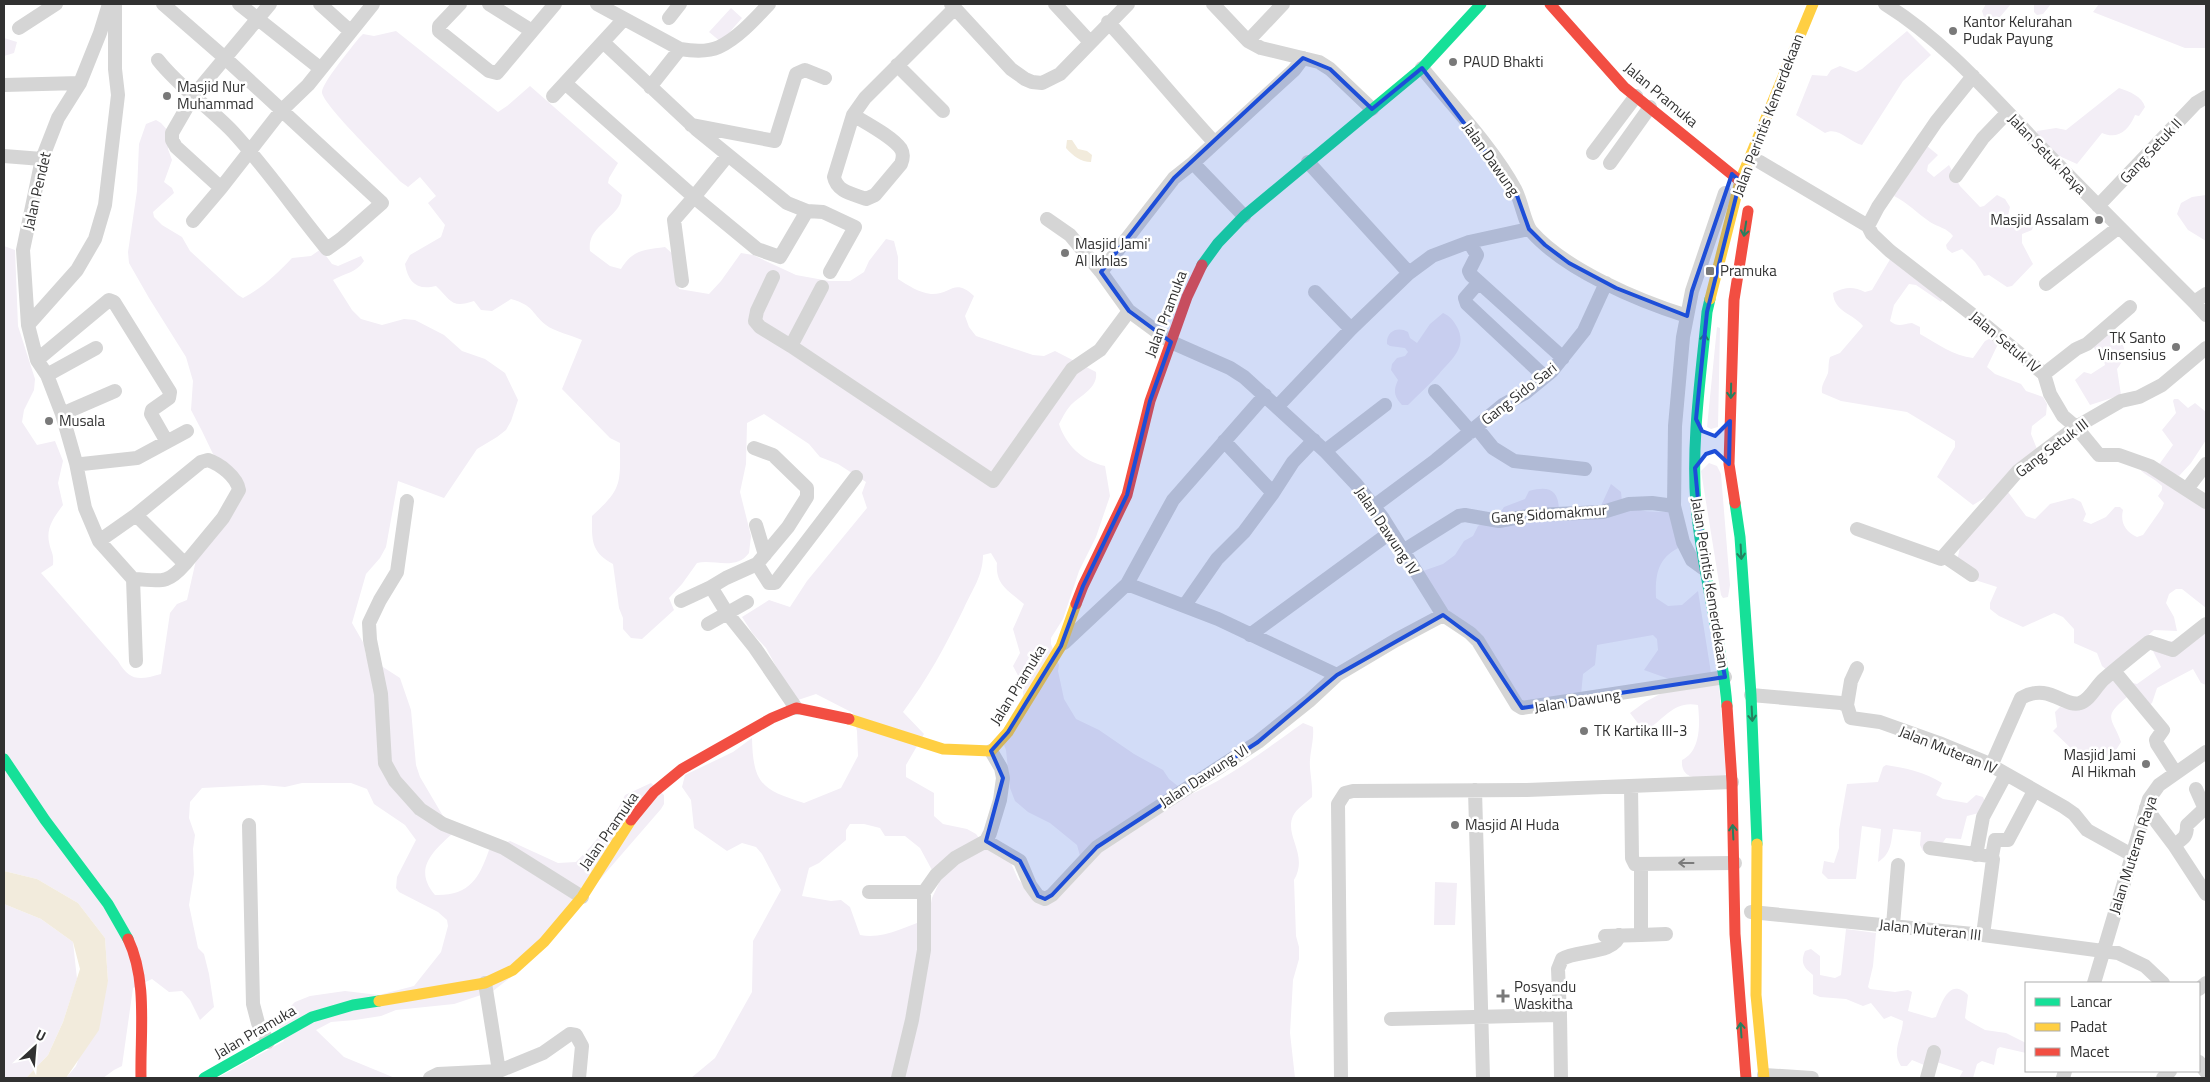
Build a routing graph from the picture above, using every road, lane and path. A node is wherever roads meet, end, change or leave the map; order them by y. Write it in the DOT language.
graph roads {
  1 [pos="56,4"];
  2 [pos="109,4"];
  3 [pos="115,4"];
  4 [pos="162,4"];
  5 [pos="239,4"];
  6 [pos="270,4"];
  7 [pos="320,4"];
  8 [pos="373,4"];
  9 [pos="460,4"];
  10 [pos="488,4"];
  11 [pos="555,4"];
  12 [pos="597,4"];
  13 [pos="680,4"];
  14 [pos="769,4"];
  15 [pos="1054,4"];
  16 [pos="1128,4"];
  17 [pos="1213,4"];
  18 [pos="1282,4"];
  19 [pos="1481,4"];
  20 [pos="1550,4"];
  21 [pos="1813,4"];
  22 [pos="1885,4"];
  23 [pos="953,6"];
  24 [pos="612,7"];
  25 [pos="669,18"];
  26 [pos="256,19"];
  27 [pos="624,19"];
  28 [pos="1108,22"];
  29 [pos="19,28"];
  30 [pos="350,30"];
  31 [pos="532,31"];
  32 [pos="1248,41"];
  33 [pos="602,42"];
  34 [pos="1090,42"];
  35 [pos="680,49"];
  36 [pos="225,58"];
  37 [pos="1303,58"];
  38 [pos="158,60"];
  39 [pos="897,65"];
  40 [pos="1422,68"];
  41 [pos="321,69"];
  42 [pos="1972,76"];
  43 [pos="825,78"];
  44 [pos="80,82"];
  45 [pos="565,83"];
  46 [pos="4,85"];
  47 [pos="650,87"];
  48 [pos="194,95"];
  49 [pos="553,96"];
  50 [pos="1636,96"];
  51 [pos="2206,97"];
  52 [pos="1650,107"];
  53 [pos="1372,109"];
  54 [pos="281,111"];
  55 [pos="943,111"];
  56 [pos="2008,112"];
  57 [pos="853,115"];
  58 [pos="691,124"];
  59 [pos="1214,142"];
  60 [pos="1768,144"];
  61 [pos="249,150"];
  62 [pos="1593,153"];
  63 [pos="728,155"];
  64 [pos="4,156"];
  65 [pos="42,159"];
  66 [pos="1308,162"];
  67 [pos="1193,163"];
  68 [pos="1610,163"];
  69 [pos="1759,166"];
  70 [pos="1956,176"];
  71 [pos="1736,177"];
  72 [pos="221,188"];
  73 [pos="694,196"];
  74 [pos="1750,198"];
  75 [pos="2098,206"];
  76 [pos="807,211"];
  77 [pos="1244,216"];
  78 [pos="1047,219"];
  79 [pos="193,221"];
  80 [pos="1868,226"];
  81 [pos="2119,228"];
  82 [pos="1529,229"];
  83 [pos="1469,242"];
  84 [pos="830,272"];
  85 [pos="1101,272"];
  86 [pos="1409,273"];
  87 [pos="773,277"];
  88 [pos="682,281"];
  89 [pos="1479,282"];
  90 [pos="1606,282"];
  91 [pos="2046,284"];
  92 [pos="822,287"];
  93 [pos="1315,292"];
  94 [pos="2200,298"];
  95 [pos="2130,307"];
  96 [pos="1130,311"];
  97 [pos="2206,315"];
  98 [pos="1687,316"];
  99 [pos="28,326"];
  100 [pos="1351,328"];
  101 [pos="1170,342"];
  102 [pos="791,346"];
  103 [pos="96,348"];
  104 [pos="2206,348"];
  105 [pos="1563,358"];
  106 [pos="37,360"];
  107 [pos="2044,374"];
  108 [pos="47,375"];
  109 [pos="1545,377"];
  110 [pos="115,391"];
  111 [pos="1435,391"];
  112 [pos="1264,395"];
  113 [pos="1385,405"];
  114 [pos="1278,407"];
  115 [pos="62,414"];
  116 [pos="1696,420"];
  117 [pos="1730,420"];
  118 [pos="2076,427"];
  119 [pos="1474,430"];
  120 [pos="187,431"];
  121 [pos="1314,440"];
  122 [pos="1224,441"];
  123 [pos="167,442"];
  124 [pos="754,448"];
  125 [pos="1325,451"];
  126 [pos="76,463"];
  127 [pos="1729,464"];
  128 [pos="2206,464"];
  129 [pos="1695,468"];
  130 [pos="1585,469"];
  131 [pos="856,478"];
  132 [pos="2187,489"];
  133 [pos="1273,493"];
  134 [pos="407,501"];
  135 [pos="2206,502"];
  136 [pos="1374,506"];
  137 [pos="1674,506"];
  138 [pos="136,515"];
  139 [pos="756,525"];
  140 [pos="1857,529"];
  141 [pos="1391,532"];
  142 [pos="99,541"];
  143 [pos="1403,551"];
  144 [pos="1944,556"];
  145 [pos="761,560"];
  146 [pos="185,564"];
  147 [pos="1705,570"];
  148 [pos="1972,576"];
  149 [pos="133,579"];
  150 [pos="1127,584"];
  151 [pos="711,588"];
  152 [pos="681,601"];
  153 [pos="747,602"];
  154 [pos="1185,605"];
  155 [pos="726,613"];
  156 [pos="1443,615"];
  157 [pos="708,624"];
  158 [pos="2206,624"];
  159 [pos="1250,635"];
  160 [pos="1061,646"];
  161 [pos="136,661"];
  162 [pos="1857,668"];
  163 [pos="2114,670"];
  164 [pos="1337,675"];
  165 [pos="1725,678"];
  166 [pos="1751,695"];
  167 [pos="1847,705"];
  168 [pos="796,708"];
  169 [pos="991,752"];
  170 [pos="2206,752"];
  171 [pos="4,759"];
  172 [pos="1991,766"];
  173 [pos="2175,772"];
  174 [pos="2006,774"];
  175 [pos="1732,782"];
  176 [pos="1631,786"];
  177 [pos="2196,789"];
  178 [pos="1475,790"];
  179 [pos="2034,791"];
  180 [pos="2146,808"];
  181 [pos="249,825"];
  182 [pos="986,841"];
  183 [pos="2174,845"];
  184 [pos="1930,848"];
  185 [pos="1976,855"];
  186 [pos="2132,855"];
  187 [pos="1992,856"];
  188 [pos="1735,863"];
  189 [pos="1642,864"];
  190 [pos="1898,865"];
  191 [pos="869,892"];
  192 [pos="924,892"];
  193 [pos="2206,894"];
  194 [pos="582,896"];
  195 [pos="1735,912"];
  196 [pos="1756,912"];
  197 [pos="1893,926"];
  198 [pos="1641,934"];
  199 [pos="1666,934"];
  200 [pos="1983,935"];
  201 [pos="2104,951"];
  202 [pos="2094,982"];
  203 [pos="2162,982"];
  204 [pos="485,983"];
  205 [pos="1560,1015"];
  206 [pos="1482,1017"];
  207 [pos="1391,1019"];
  208 [pos="268,1042"];
  209 [pos="1934,1052"];
  210 [pos="499,1070"];
  211 [pos="1764,1077"];
  212 [pos="140,1078"];
  213 [pos="204,1078"];
  214 [pos="430,1078"];
  215 [pos="580,1078"];
  216 [pos="898,1078"];
  217 [pos="1341,1078"];
  218 [pos="1483,1078"];
  219 [pos="1561,1078"];
  220 [pos="1746,1078"];
  221 [pos="1812,1078"];
  222 [pos="1927,1078"];
  1 -- 29 [label="street"];
  2 -- 44 [label="street, Jalan Pendet"];
  3 -- 99 [label="street"];
  4 -- 36 [label="street"];
  5 -- 26 [label="street"];
  6 -- 26 [label="street"];
  7 -- 30 [label="street"];
  8 -- 30 [label="street"];
  9 -- 31 [label="street"];
  10 -- 31 [label="street"];
  11 -- 31 [label="street"];
  12 -- 24 [label="street"];
  13 -- 25 [label="street"];
  14 -- 35 [label="street"];
  15 -- 34 [label="street"];
  16 -- 28 [label="street"];
  17 -- 32 [label="street"];
  18 -- 32 [label="street"];
  19 -- 40 [label="main road, Jalan Pramuka"];
  20 -- 50 [label="main road, Jalan Pramuka"];
  21 -- 71 [label="main road, Jalan Perintis Kemerdekaan"];
  22 -- 42 [label="street, Jalan Setuk Raya"];
  23 -- 34 [label="street"];
  23 -- 39 [label="street"];
  24 -- 27 [label="street"];
  26 -- 36 [label="street"];
  26 -- 41 [label="street"];
  27 -- 33 [label="street"];
  27 -- 35 [label="street"];
  28 -- 34 [label="street"];
  28 -- 59 [label="street"];
  30 -- 41 [label="street"];
  32 -- 37 [label="street"];
  33 -- 45 [label="street"];
  33 -- 47 [label="street"];
  35 -- 47 [label="street"];
  36 -- 48 [label="street"];
  36 -- 54 [label="street"];
  37 -- 53 [label="street"];
  37 -- 59 [label="street"];
  38 -- 48 [label="street"];
  39 -- 55 [label="street"];
  39 -- 57 [label="street"];
  40 -- 53 [label="main road, Jalan Pramuka"];
  40 -- 82 [label="street, Jalan Dawung"];
  41 -- 54 [label="street"];
  42 -- 56 [label="street, Jalan Setuk Raya"];
  42 -- 80 [label="street"];
  43 -- 58 [label="street"];
  44 -- 46 [label="street"];
  44 -- 65 [label="street, Jalan Pendet"];
  45 -- 49 [label="street"];
  45 -- 73 [label="street"];
  47 -- 58 [label="street"];
  48 -- 61 [label="street"];
  48 -- 72 [label="street"];
  50 -- 52 [label="main road, Jalan Pramuka"];
  50 -- 62 [label="street"];
  51 -- 75 [label="street, Gang Setuk II"];
  52 -- 68 [label="street"];
  52 -- 71 [label="main road, Jalan Pramuka"];
  53 -- 66 [label="main road, Jalan Pramuka"];
  54 -- 61 [label="street"];
  54 -- 61 [label="street"];
  56 -- 70 [label="street"];
  56 -- 75 [label="street, Jalan Setuk Raya"];
  57 -- 57 [label="street"];
  58 -- 63 [label="street"];
  59 -- 67 [label="street"];
  60 -- 69 [label="main road, Jalan Perintis Kemerdekaan"];
  61 -- 72 [label="street"];
  63 -- 73 [label="street"];
  63 -- 76 [label="street"];
  64 -- 65 [label="street"];
  65 -- 99 [label="street, Jalan Pendet"];
  66 -- 77 [label="main road, Jalan Pramuka"];
  66 -- 86 [label="street"];
  67 -- 77 [label="street"];
  67 -- 85 [label="street"];
  69 -- 80 [label="street, Jalan Setuk IV"];
  71 -- 98 [label="street"];
  116 -- 71 [label="main road, Jalan Perintis Kemerdekaan, one-way"];
  72 -- 79 [label="street"];
  73 -- 76 [label="street"];
  73 -- 88 [label="street"];
  74 -- 117 [label="main road, Jalan Perintis Kemerdekaan, one-way"];
  75 -- 81 [label="street, Jalan Setuk Raya"];
  76 -- 84 [label="street"];
  77 -- 101 [label="main road, Jalan Pramuka"];
  78 -- 85 [label="street, Jalan Dawung IV"];
  80 -- 107 [label="street, Jalan Setuk IV"];
  81 -- 91 [label="street"];
  81 -- 94 [label="street, Jalan Setuk Raya"];
  82 -- 83 [label="street"];
  82 -- 90 [label="street, Jalan Dawung"];
  83 -- 86 [label="street"];
  83 -- 89 [label="street"];
  85 -- 96 [label="street, Jalan Dawung IV"];
  86 -- 100 [label="street"];
  87 -- 102 [label="street"];
  89 -- 105 [label="street"];
  89 -- 109 [label="street"];
  90 -- 98 [label="street, Jalan Dawung"];
  90 -- 105 [label="street, Gang Sido Sari"];
  92 -- 102 [label="street"];
  93 -- 100 [label="street"];
  94 -- 97 [label="street, Jalan Setuk Raya"];
  95 -- 107 [label="street"];
  96 -- 101 [label="street, Jalan Dawung IV"];
  96 -- 102 [label="street"];
  98 -- 137 [label="street"];
  99 -- 106 [label="street, Jalan Pendet"];
  100 -- 114 [label="street"];
  101 -- 112 [label="street, Jalan Dawung IV"];
  101 -- 160 [label="main road, Jalan Pramuka"];
  103 -- 108 [label="street"];
  104 -- 118 [label="street, Gang Setuk III"];
  105 -- 109 [label="street, Gang Sido Sari"];
  106 -- 108 [label="street, Jalan Pendet"];
  106 -- 123 [label="street"];
  107 -- 118 [label="street, Jalan Setuk IV"];
  108 -- 115 [label="street, Jalan Pendet"];
  109 -- 119 [label="street, Gang Sido Sari"];
  110 -- 115 [label="street"];
  111 -- 119 [label="street"];
  112 -- 114 [label="street, Jalan Dawung IV"];
  112 -- 122 [label="street"];
  113 -- 125 [label="street"];
  114 -- 121 [label="street, Jalan Dawung IV"];
  115 -- 126 [label="street, Jalan Pendet"];
  116 -- 117 [label="main road"];
  116 -- 129 [label="main road, Jalan Perintis Kemerdekaan"];
  117 -- 127 [label="main road, Jalan Perintis Kemerdekaan"];
  118 -- 132 [label="street, Jalan Setuk IV"];
  118 -- 144 [label="street, Gang Setuk III"];
  119 -- 130 [label="street, Gang Sido Sari"];
  119 -- 136 [label="street, Gang Sido Sari"];
  120 -- 123 [label="street"];
  121 -- 125 [label="street, Jalan Dawung IV"];
  121 -- 133 [label="street"];
  122 -- 133 [label="street"];
  122 -- 150 [label="street"];
  123 -- 126 [label="street"];
  124 -- 145 [label="street"];
  125 -- 136 [label="street, Jalan Dawung IV"];
  126 -- 142 [label="street, Jalan Pendet"];
  127 -- 129 [label="main road"];
  127 -- 166 [label="main road, Jalan Perintis Kemerdekaan, one-way"];
  128 -- 132 [label="street"];
  129 -- 147 [label="main road, Jalan Perintis Kemerdekaan"];
  131 -- 145 [label="street"];
  132 -- 135 [label="street, Jalan Setuk IV"];
  133 -- 154 [label="street"];
  134 -- 194 [label="street"];
  136 -- 141 [label="street, Jalan Dawung IV"];
  137 -- 143 [label="street, Gang Sidomakmur"];
  137 -- 147 [label="street"];
  138 -- 142 [label="street"];
  138 -- 146 [label="street"];
  138 -- 146 [label="street"];
  139 -- 145 [label="street"];
  140 -- 144 [label="street"];
  141 -- 143 [label="street, Jalan Dawung IV"];
  141 -- 159 [label="street"];
  142 -- 149 [label="street, Jalan Pendet"];
  143 -- 156 [label="street, Jalan Dawung IV"];
  144 -- 148 [label="street"];
  145 -- 151 [label="street"];
  146 -- 149 [label="street"];
  147 -- 165 [label="main road, Jalan Perintis Kemerdekaan"];
  149 -- 161 [label="street"];
  150 -- 154 [label="street"];
  150 -- 160 [label="street"];
  151 -- 152 [label="street"];
  151 -- 155 [label="street"];
  153 -- 155 [label="street"];
  154 -- 159 [label="street"];
  155 -- 157 [label="street"];
  155 -- 168 [label="street"];
  156 -- 164 [label="street, Jalan Dawung VI"];
  156 -- 165 [label="street, Jalan Dawung"];
  158 -- 163 [label="street"];
  159 -- 164 [label="street"];
  160 -- 169 [label="main road, Jalan Pramuka"];
  162 -- 167 [label="street"];
  163 -- 172 [label="street"];
  163 -- 173 [label="street"];
  164 -- 182 [label="street, Jalan Dawung VI"];
  165 -- 175 [label="main road, Jalan Perintis Kemerdekaan"];
  166 -- 167 [label="street"];
  166 -- 196 [label="main road, Jalan Perintis Kemerdekaan, one-way"];
  167 -- 172 [label="street, Jalan Muteran IV"];
  168 -- 169 [label="main road"];
  168 -- 194 [label="main road, Jalan Pramuka"];
  169 -- 182 [label="street"];
  170 -- 173 [label="street, Jalan Muteran Raya"];
  171 -- 212 [label="main road"];
  172 -- 174 [label="street, Jalan Muteran IV"];
  173 -- 180 [label="street, Jalan Muteran Raya"];
  174 -- 179 [label="street, Jalan Muteran IV"];
  174 -- 185 [label="street"];
  175 -- 176 [label="street"];
  188 -- 175 [label="main road, Jalan Perintis Kemerdekaan, one-way"];
  176 -- 178 [label="street"];
  176 -- 189 [label="street"];
  177 -- 183 [label="street"];
  178 -- 206 [label="street"];
  178 -- 217 [label="street"];
  179 -- 186 [label="street, Jalan Muteran IV"];
  179 -- 187 [label="street"];
  180 -- 183 [label="street"];
  180 -- 186 [label="street, Jalan Muteran Raya"];
  181 -- 208 [label="street"];
  182 -- 192 [label="street"];
  183 -- 193 [label="street"];
  184 -- 185 [label="street"];
  185 -- 187 [label="street"];
  186 -- 201 [label="street, Jalan Muteran Raya"];
  187 -- 200 [label="street"];
  188 -- 189 [label="street, one-way"];
  188 -- 195 [label="main road, Jalan Perintis Kemerdekaan"];
  189 -- 198 [label="street"];
  190 -- 197 [label="street"];
  191 -- 192 [label="street"];
  192 -- 216 [label="street"];
  194 -- 204 [label="main road, Jalan Pramuka"];
  195 -- 196 [label="street"];
  220 -- 195 [label="main road, Jalan Perintis Kemerdekaan, one-way"];
  196 -- 197 [label="street, Jalan Muteran III"];
  196 -- 211 [label="main road, Jalan Perintis Kemerdekaan"];
  197 -- 200 [label="street, Jalan Muteran III"];
  198 -- 199 [label="street"];
  198 -- 205 [label="street"];
  200 -- 201 [label="street, Jalan Muteran III"];
  201 -- 202 [label="street, Jalan Muteran Raya"];
  201 -- 203 [label="street, Jalan Muteran III"];
  204 -- 208 [label="main road, Jalan Pramuka"];
  204 -- 210 [label="street"];
  205 -- 206 [label="street"];
  205 -- 219 [label="street"];
  206 -- 207 [label="street"];
  206 -- 218 [label="street"];
  208 -- 213 [label="main road, Jalan Pramuka"];
  209 -- 222 [label="street"];
  210 -- 214 [label="street"];
  210 -- 215 [label="street"];
  211 -- 221 [label="street"];
}
